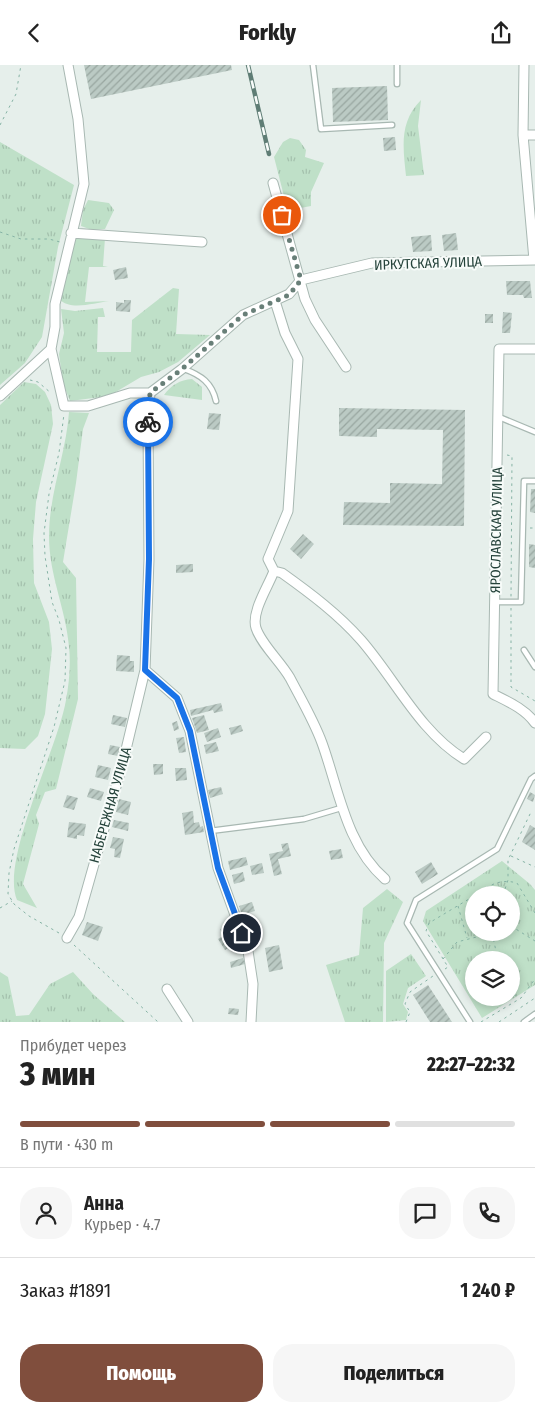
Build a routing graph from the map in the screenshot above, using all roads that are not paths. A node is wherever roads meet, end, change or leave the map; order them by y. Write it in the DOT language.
graph roads {
  1 [pos="68,65"];
  2 [pos="313,65"];
  3 [pos="398,65"];
  4 [pos="524,65"];
  5 [pos="397,84"];
  6 [pos="392,125"];
  7 [pos="523,135"];
  8 [pos="535,135"];
  9 [pos="273,183"];
  10 [pos="71,233"];
  11 [pos="202,242"];
  12 [pos="535,260"];
  13 [pos="301,280"];
  14 [pos="275,301"];
  15 [pos="52,349"];
  16 [pos="535,349"];
  17 [pos="346,367"];
  18 [pos="182,369"];
  19 [pos="150,393"];
  20 [pos="0,396"];
  21 [pos="216,401"];
  22 [pos="497,416"];
  23 [pos="535,432"];
  24 [pos="535,481"];
  25 [pos="274,571"];
  26 [pos="495,602"];
  27 [pos="524,650"];
  28 [pos="535,667"];
  29 [pos="145,670"];
  30 [pos="535,723"];
  31 [pos="486,737"];
  32 [pos="535,776"];
  33 [pos="341,809"];
  34 [pos="210,831"];
  35 [pos="386,879"];
  36 [pos="66,938"];
  37 [pos="167,989"];
  38 [pos="535,1014"];
  39 [pos="188,1022"];
  40 [pos="252,1022"];
  41 [pos="470,1022"];
  42 [pos="524,1022"];
  1 -- 10 [label="street"];
  2 -- 6 [label="lane"];
  3 -- 5 [label="lane"];
  4 -- 7 [label="street"];
  7 -- 8 [label="street"];
  7 -- 12 [label="street"];
  9 -- 13 [label="street"];
  10 -- 11 [label="street"];
  10 -- 15 [label="street"];
  12 -- 13 [label="street, ИРКУТСКАЯ УЛИЦА"];
  13 -- 14 [label="street"];
  13 -- 17 [label="street"];
  14 -- 18 [label="street"];
  14 -- 25 [label="street"];
  15 -- 19 [label="street"];
  15 -- 20 [label="street"];
  16 -- 22 [label="street, ЯРОСЛАВСКАЯ УЛИЦА"];
  18 -- 19 [label="street"];
  18 -- 21 [label="lane"];
  19 -- 29 [label="street, НАБЕРЕЖНАЯ УЛИЦА"];
  22 -- 23 [label="lane"];
  22 -- 26 [label="street, ЯРОСЛАВСКАЯ УЛИЦА"];
  24 -- 26 [label="lane"];
  25 -- 31 [label="street"];
  25 -- 33 [label="street"];
  26 -- 30 [label="street, ЯРОСЛАВСКАЯ УЛИЦА"];
  27 -- 28 [label="lane"];
  29 -- 34 [label="street"];
  29 -- 36 [label="street, НАБЕРЕЖНАЯ УЛИЦА"];
  32 -- 41 [label="lane"];
  33 -- 34 [label="lane"];
  33 -- 35 [label="street"];
  34 -- 40 [label="street"];
  37 -- 39 [label="street"];
  38 -- 42 [label="lane"];
}
